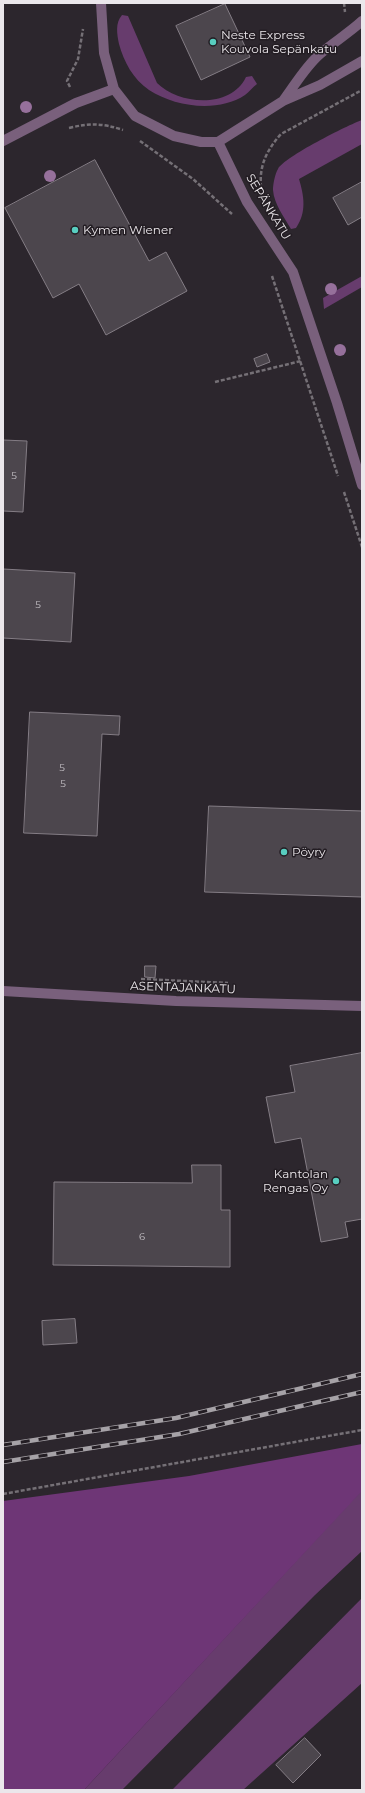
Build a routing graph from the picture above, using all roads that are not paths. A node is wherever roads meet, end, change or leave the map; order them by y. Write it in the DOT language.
graph roads {
  1 [pos="101,3"];
  2 [pos="362,21"];
  3 [pos="362,61"];
  4 [pos="114,89"];
  5 [pos="283,101"];
  6 [pos="3,141"];
  7 [pos="218,142"];
  8 [pos="362,485"];
  9 [pos="3,991"];
  10 [pos="362,1006"];
  1 -- 4 [label="street"];
  2 -- 5 [label="street"];
  3 -- 5 [label="street"];
  4 -- 6 [label="street"];
  4 -- 7 [label="street"];
  5 -- 7 [label="street"];
  7 -- 8 [label="street, SEPÄNKATU"];
  9 -- 10 [label="street, ASENTAJANKATU"];
}
